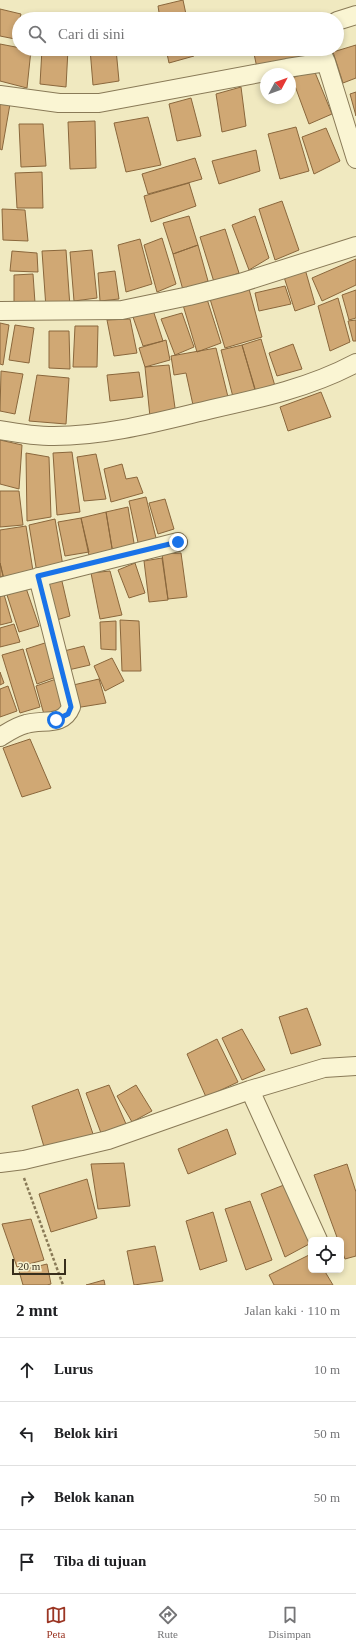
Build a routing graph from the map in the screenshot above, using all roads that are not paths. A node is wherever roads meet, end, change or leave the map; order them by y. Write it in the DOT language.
graph roads {
  1 [pos="356,15"];
  2 [pos="344,19"];
  3 [pos="320,56"];
  4 [pos="323,56"];
  5 [pos="0,95"];
  6 [pos="356,159"];
  7 [pos="356,246"];
  8 [pos="0,311"];
  9 [pos="356,363"];
  10 [pos="0,430"];
  11 [pos="178,542"];
  12 [pos="38,576"];
  13 [pos="0,587"];
  14 [pos="0,736"];
  15 [pos="356,1066"];
  16 [pos="250,1090"];
  17 [pos="0,1163"];
  18 [pos="317,1237"];
  1 -- 2 [label="street"];
  3 -- 5 [label="street"];
  4 -- 6 [label="street"];
  7 -- 8 [label="street"];
  9 -- 10 [label="street"];
  11 -- 12 [label="street"];
  12 -- 13 [label="street"];
  12 -- 14 [label="street"];
  15 -- 16 [label="street"];
  16 -- 17 [label="street"];
  16 -- 18 [label="street"];
}
